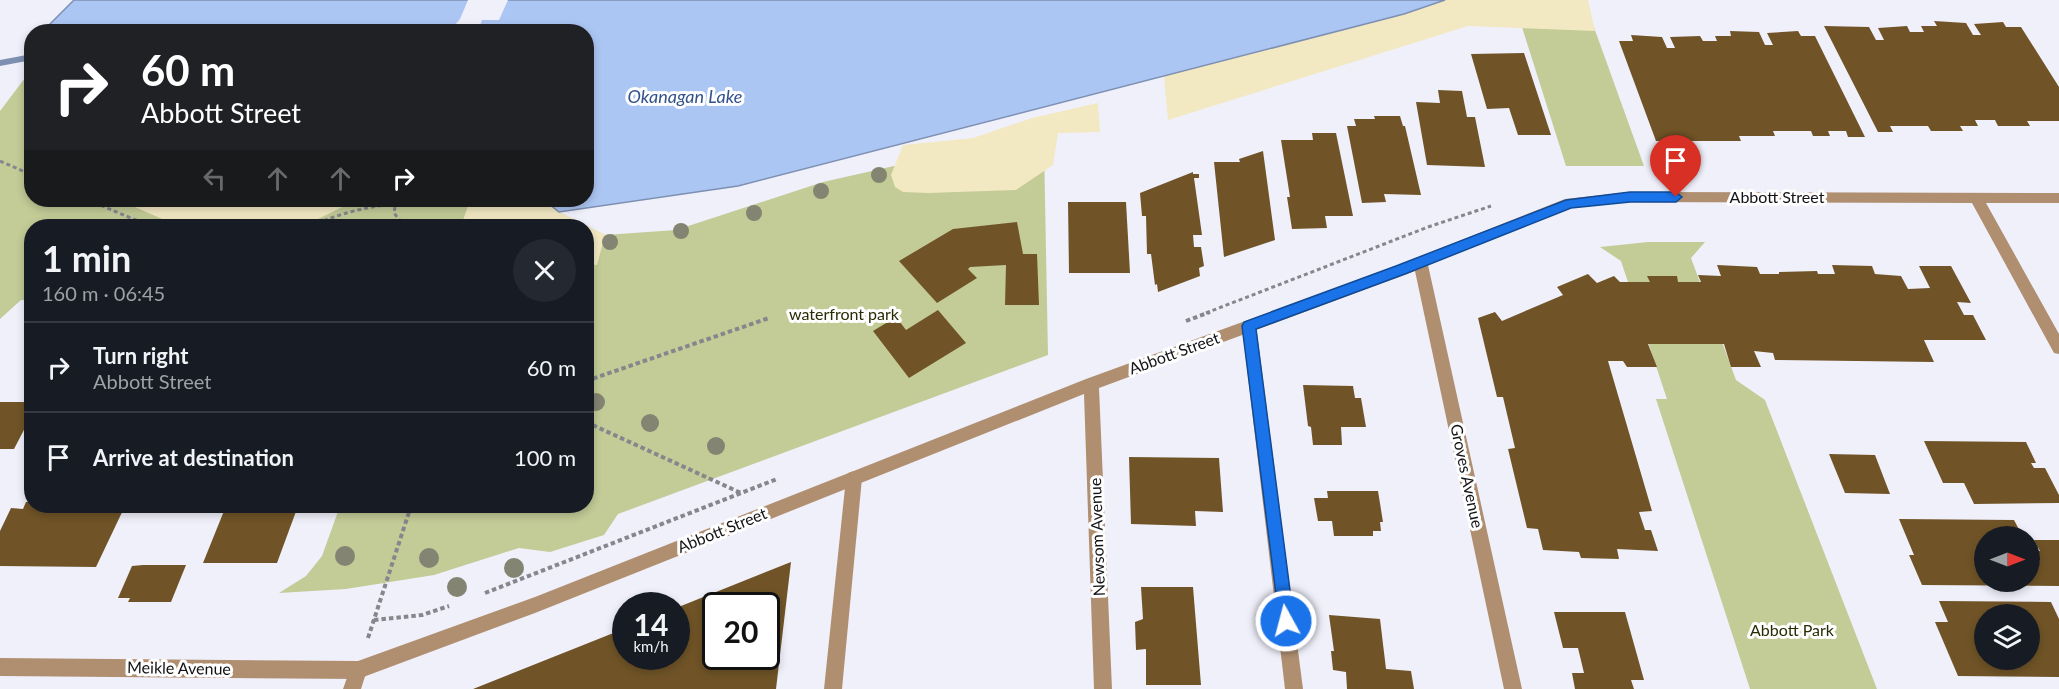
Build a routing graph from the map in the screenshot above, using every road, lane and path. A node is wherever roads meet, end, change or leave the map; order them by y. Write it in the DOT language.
graph roads {
  1 [pos="0,161"];
  2 [pos="24,172"];
  3 [pos="1976,198"];
  4 [pos="2059,198"];
  5 [pos="107,207"];
  6 [pos="358,207"];
  7 [pos="134,219"];
  8 [pos="327,219"];
  9 [pos="1420,262"];
  10 [pos="769,318"];
  11 [pos="1249,326"];
  12 [pos="2059,348"];
  13 [pos="594,378"];
  14 [pos="1091,384"];
  15 [pos="594,426"];
  16 [pos="854,478"];
  17 [pos="774,510"];
  18 [pos="409,513"];
  19 [pos="0,667"];
  20 [pos="358,670"];
  21 [pos="352,689"];
  22 [pos="833,689"];
  23 [pos="1103,689"];
  24 [pos="1294,689"];
  25 [pos="1513,689"];
  1 -- 2 [label="path"];
  3 -- 4 [label="street, Abbott Street"];
  3 -- 9 [label="street, Abbott Street"];
  3 -- 12 [label="street"];
  5 -- 7 [label="path"];
  6 -- 8 [label="path"];
  9 -- 11 [label="street, Abbott Street"];
  9 -- 25 [label="street, Groves Avenue"];
  10 -- 13 [label="path"];
  11 -- 14 [label="street, Abbott Street"];
  11 -- 24 [label="street"];
  14 -- 16 [label="street, Abbott Street"];
  14 -- 23 [label="street, Newsom Avenue"];
  15 -- 17 [label="path"];
  16 -- 17 [label="street, Abbott Street"];
  16 -- 22 [label="street"];
  17 -- 20 [label="street, Abbott Street"];
  18 -- 20 [label="path"];
  19 -- 20 [label="street, Meikle Avenue"];
  20 -- 21 [label="street"];
}
